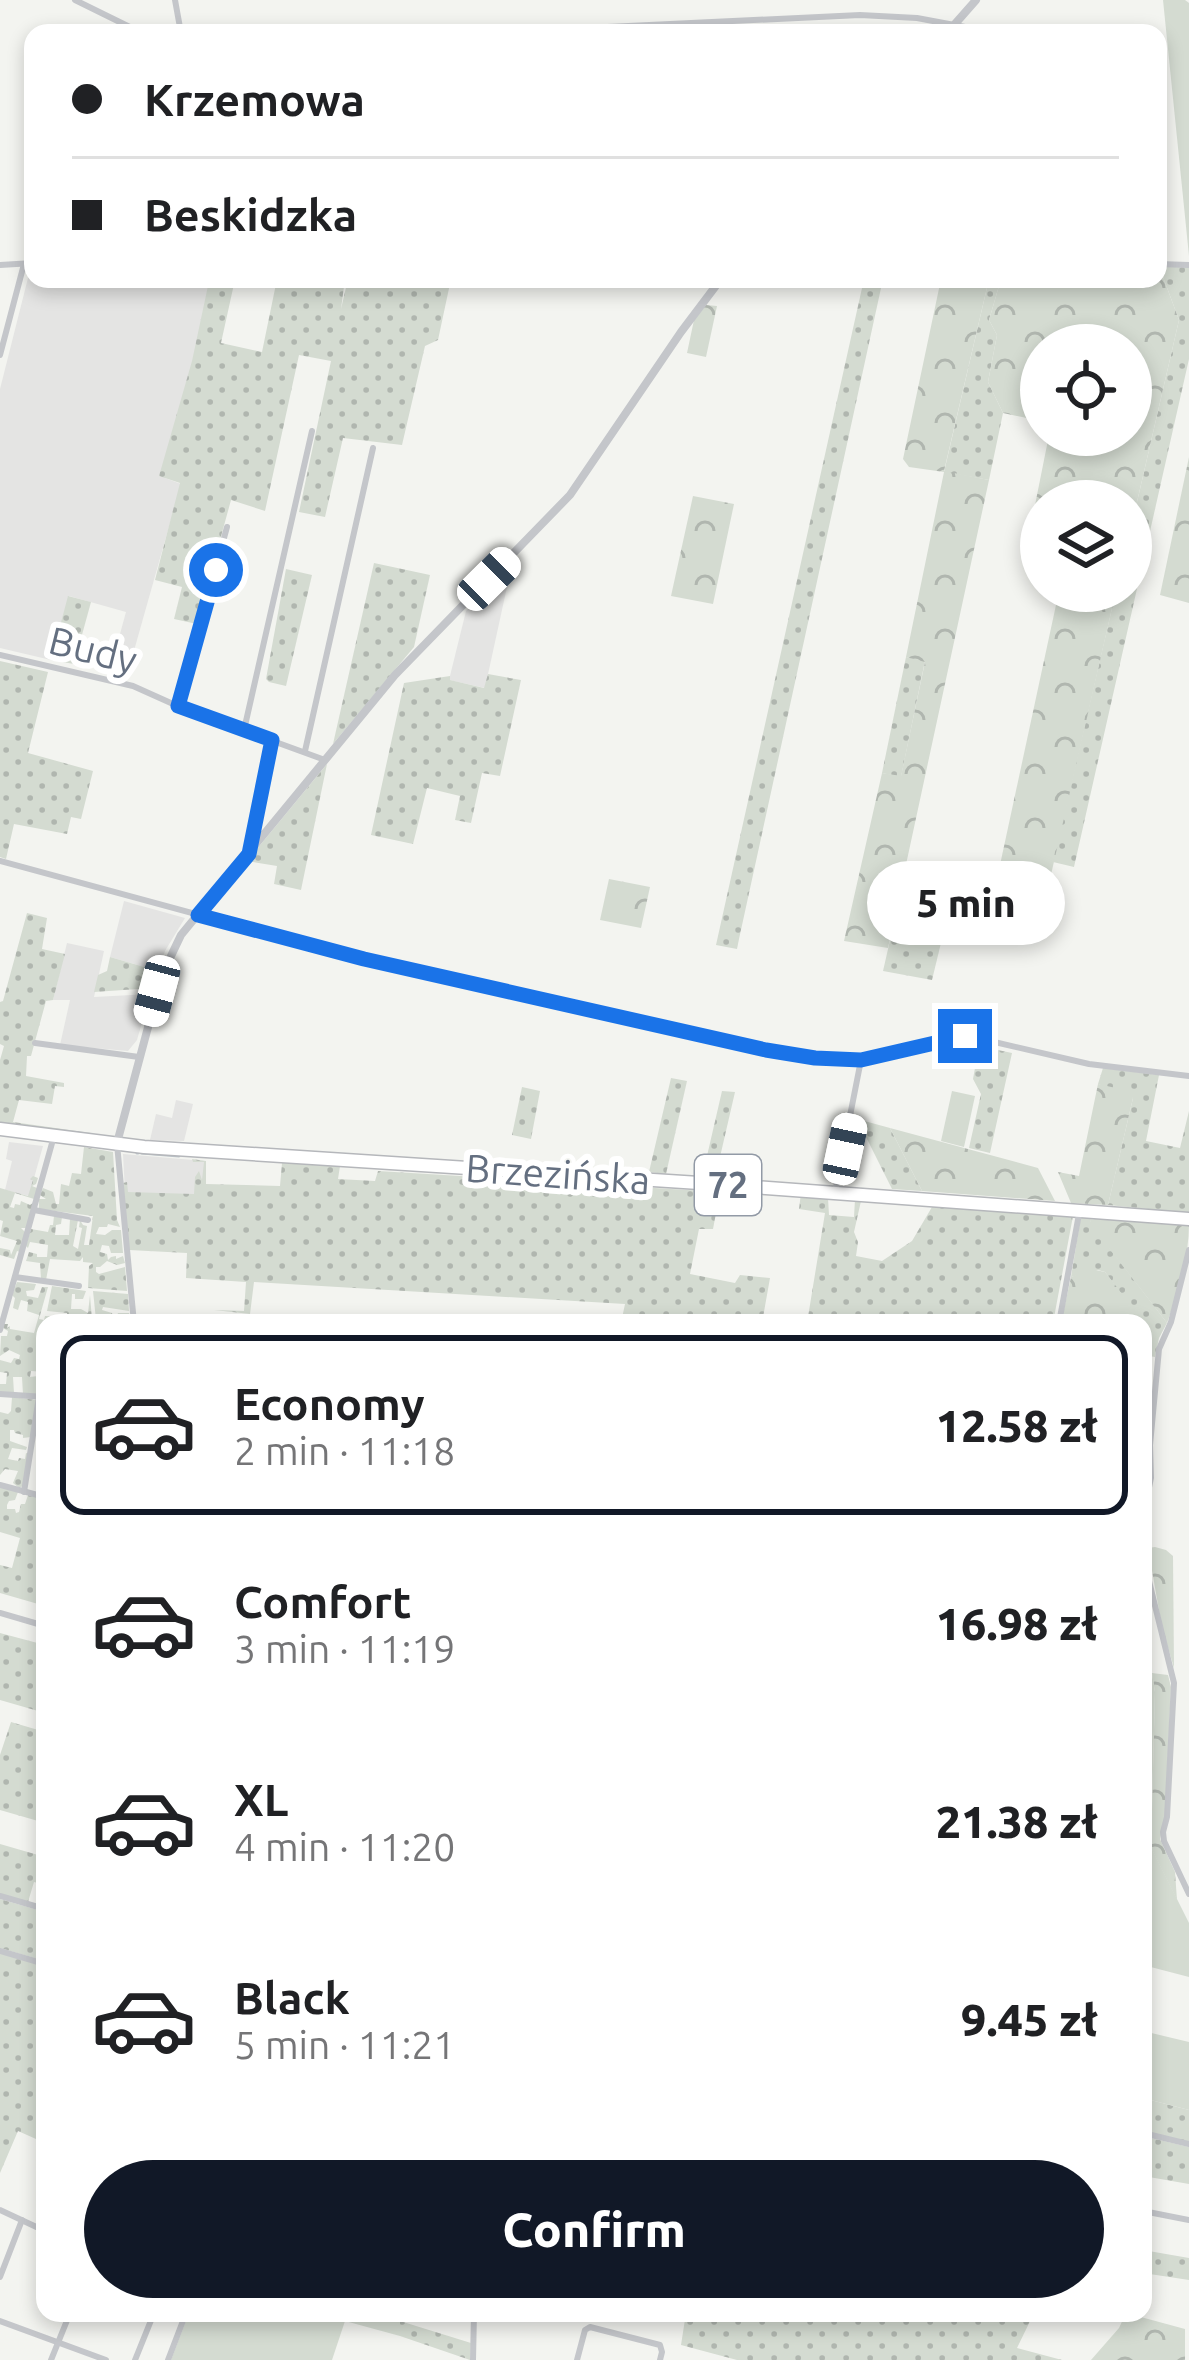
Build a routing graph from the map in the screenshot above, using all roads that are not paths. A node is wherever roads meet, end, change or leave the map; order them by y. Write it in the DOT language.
graph roads {
  1 [pos="75,0"];
  2 [pos="976,0"];
  3 [pos="124,24"];
  4 [pos="672,24"];
  5 [pos="950,24"];
  6 [pos="956,24"];
  7 [pos="24,277"];
  8 [pos="715,288"];
  9 [pos="0,355"];
  10 [pos="312,430"];
  11 [pos="374,448"];
  12 [pos="227,527"];
  13 [pos="0,655"];
  14 [pos="178,706"];
  15 [pos="244,730"];
  16 [pos="272,740"];
  17 [pos="305,751"];
  18 [pos="325,760"];
  19 [pos="249,854"];
  20 [pos="0,861"];
  21 [pos="198,915"];
  22 [pos="34,1043"];
  23 [pos="139,1058"];
  24 [pos="861,1060"];
  25 [pos="1189,1076"];
  26 [pos="0,1129"];
  27 [pos="54,1136"];
  28 [pos="116,1144"];
  29 [pos="834,1193"];
  30 [pos="34,1210"];
  31 [pos="1079,1211"];
  32 [pos="1189,1219"];
  33 [pos="88,1220"];
  34 [pos="1189,1250"];
  35 [pos="15,1277"];
  36 [pos="79,1286"];
  37 [pos="133,1314"];
  38 [pos="1061,1314"];
  39 [pos="0,1330"];
  40 [pos="0,1394"];
  41 [pos="36,1397"];
  42 [pos="36,1429"];
  43 [pos="1152,1431"];
  44 [pos="0,1485"];
  45 [pos="24,1492"];
  46 [pos="36,1495"];
  47 [pos="1152,1593"];
  48 [pos="0,1613"];
  49 [pos="36,1623"];
  50 [pos="1189,1894"];
  51 [pos="0,1896"];
  52 [pos="36,1906"];
  53 [pos="0,1951"];
  54 [pos="36,1961"];
  55 [pos="1152,2135"];
  56 [pos="1189,2144"];
  57 [pos="0,2210"];
  58 [pos="1152,2213"];
  59 [pos="22,2220"];
  60 [pos="1189,2220"];
  61 [pos="36,2227"];
  62 [pos="0,2277"];
  63 [pos="0,2321"];
  64 [pos="66,2322"];
  65 [pos="150,2322"];
  66 [pos="183,2322"];
  67 [pos="474,2322"];
  68 [pos="58,2343"];
  69 [pos="51,2360"];
  70 [pos="106,2360"];
  71 [pos="135,2360"];
  72 [pos="168,2360"];
  73 [pos="473,2360"];
  74 [pos="577,2360"];
  75 [pos="660,2360"];
  1 -- 3 [label="street"];
  2 -- 6 [label="street"];
  4 -- 5 [label="street"];
  7 -- 9 [label="street"];
  8 -- 18 [label="street"];
  10 -- 15 [label="street"];
  11 -- 17 [label="street"];
  12 -- 14 [label="street"];
  13 -- 14 [label="street, Budy"];
  14 -- 15 [label="street, Budy"];
  15 -- 16 [label="street, Budy"];
  16 -- 17 [label="street, Budy"];
  16 -- 19 [label="street"];
  17 -- 18 [label="street, Budy"];
  18 -- 19 [label="street"];
  19 -- 21 [label="street"];
  20 -- 21 [label="street"];
  21 -- 23 [label="street"];
  21 -- 24 [label="street"];
  22 -- 23 [label="street"];
  23 -- 28 [label="street"];
  24 -- 25 [label="street"];
  24 -- 29 [label="street"];
  26 -- 27 [label="main road, Brzezińska / 72"];
  27 -- 28 [label="main road, Brzezińska / 72"];
  27 -- 30 [label="street"];
  28 -- 29 [label="main road, Brzezińska / 72"];
  28 -- 37 [label="street"];
  29 -- 31 [label="main road, Brzezińska / 72"];
  30 -- 33 [label="street"];
  30 -- 35 [label="street"];
  31 -- 32 [label="main road, Brzezińska / 72"];
  31 -- 38 [label="street"];
  34 -- 43 [label="street"];
  35 -- 36 [label="street"];
  35 -- 39 [label="street"];
  40 -- 41 [label="street"];
  42 -- 45 [label="street"];
  44 -- 45 [label="street"];
  45 -- 46 [label="street"];
  47 -- 50 [label="street"];
  48 -- 49 [label="street"];
  51 -- 52 [label="street"];
  53 -- 54 [label="street"];
  55 -- 56 [label="street"];
  57 -- 59 [label="street"];
  58 -- 60 [label="street"];
  59 -- 61 [label="street"];
  59 -- 62 [label="street"];
  63 -- 68 [label="street"];
  64 -- 68 [label="street"];
  65 -- 71 [label="street"];
  66 -- 72 [label="street"];
  67 -- 73 [label="street"];
  68 -- 69 [label="street"];
  68 -- 70 [label="street"];
  74 -- 75 [label="street"];
}
